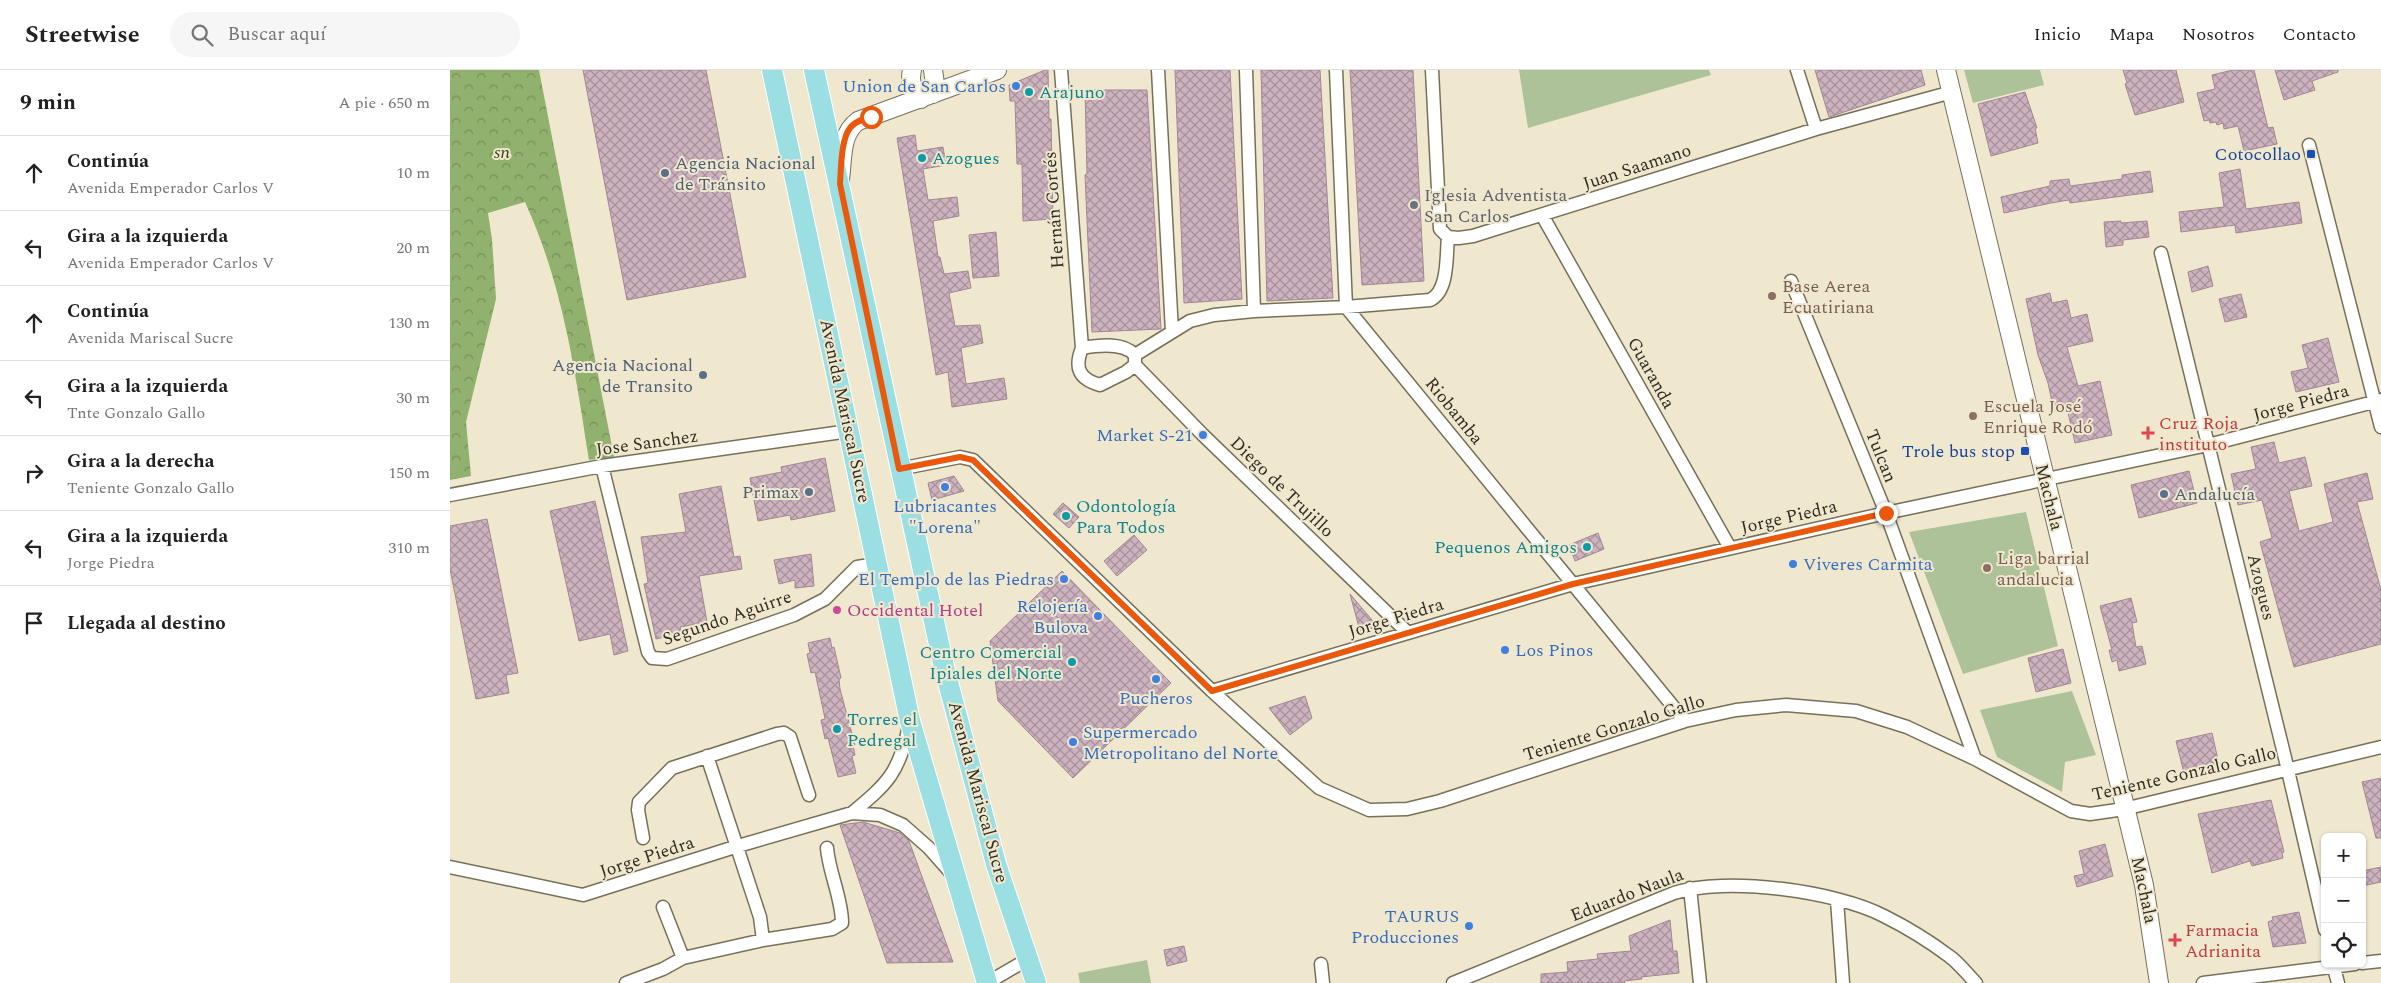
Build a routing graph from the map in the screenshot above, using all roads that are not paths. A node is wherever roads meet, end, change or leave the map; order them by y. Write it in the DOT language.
graph roads {
  1 [pos="772,70"];
  2 [pos="814,70"];
  3 [pos="912,70"];
  4 [pos="933,70"];
  5 [pos="997,70"];
  6 [pos="1061,70"];
  7 [pos="1158,70"];
  8 [pos="1246,70"];
  9 [pos="1336,70"];
  10 [pos="1432,70"];
  11 [pos="1797,70"];
  12 [pos="1946,70"];
  13 [pos="1952,92"];
  14 [pos="927,96"];
  15 [pos="1816,129"];
  16 [pos="2308,145"];
  17 [pos="840,184"];
  18 [pos="1542,215"];
  19 [pos="1448,237"];
  20 [pos="2161,253"];
  21 [pos="1791,281"];
  22 [pos="1346,307"];
  23 [pos="1254,311"];
  24 [pos="1172,332"];
  25 [pos="1082,348"];
  26 [pos="1135,360"];
  27 [pos="2378,401"];
  28 [pos="2381,427"];
  29 [pos="849,431"];
  30 [pos="2208,445"];
  31 [pos="602,466"];
  32 [pos="899,469"];
  33 [pos="2045,479"];
  34 [pos="450,495"];
  35 [pos="1886,513"];
  36 [pos="1730,548"];
  37 [pos="877,564"];
  38 [pos="1573,584"];
  39 [pos="1407,632"];
  40 [pos="1212,691"];
  41 [pos="910,720"];
  42 [pos="1685,722"];
  43 [pos="2381,747"];
  44 [pos="707,756"];
  45 [pos="1975,759"];
  46 [pos="2288,768"];
  47 [pos="810,795"];
  48 [pos="2124,809"];
  49 [pos="852,813"];
  50 [pos="642,838"];
  51 [pos="738,846"];
  52 [pos="827,848"];
  53 [pos="450,867"];
  54 [pos="956,878"];
  55 [pos="1690,888"];
  56 [pos="1837,900"];
  57 [pos="663,907"];
  58 [pos="2323,923"];
  59 [pos="763,940"];
  60 [pos="683,958"];
  61 [pos="1028,959"];
  62 [pos="2381,961"];
  63 [pos="2366,963"];
  64 [pos="1321,964"];
  65 [pos="2321,968"];
  66 [pos="2334,968"];
  67 [pos="1469,980"];
  68 [pos="626,983"];
  69 [pos="987,983"];
  70 [pos="1036,983"];
  71 [pos="1323,983"];
  72 [pos="1454,983"];
  73 [pos="1700,983"];
  74 [pos="1843,983"];
  75 [pos="1976,983"];
  76 [pos="2160,983"];
  77 [pos="2203,983"];
  78 [pos="2338,983"];
  1 -- 29 [label="main road, Avenida Mariscal Sucre"];
  2 -- 17 [label="main road, Avenida Mariscal Sucre"];
  3 -- 14 [label="main road"];
  4 -- 14 [label="main road"];
  5 -- 14 [label="main road"];
  6 -- 25 [label="street, Hernán Cortés"];
  7 -- 24 [label="street"];
  8 -- 23 [label="street"];
  9 -- 22 [label="street"];
  10 -- 19 [label="street"];
  11 -- 15 [label="street"];
  12 -- 13 [label="main road, Machala"];
  13 -- 15 [label="street, Juan Saamano"];
  13 -- 33 [label="main road, Machala"];
  14 -- 17 [label="main road"];
  15 -- 18 [label="street, Juan Saamano"];
  16 -- 27 [label="street"];
  17 -- 32 [label="main road, Avenida Mariscal Sucre"];
  18 -- 19 [label="street, Juan Saamano"];
  18 -- 36 [label="street, Guaranda"];
  19 -- 22 [label="street"];
  20 -- 30 [label="street, Azogues"];
  21 -- 35 [label="street, Tulcan"];
  22 -- 23 [label="street"];
  22 -- 38 [label="street, Riobamba"];
  23 -- 24 [label="street"];
  24 -- 26 [label="street"];
  25 -- 26 [label="street"];
  25 -- 26 [label="street"];
  26 -- 39 [label="street, Diego de Trujillo"];
  27 -- 28 [label="street"];
  27 -- 30 [label="street, Jorge Piedra"];
  29 -- 31 [label="street, Jose Sanchez"];
  29 -- 37 [label="main road, Avenida Mariscal Sucre"];
  30 -- 33 [label="street, Jorge Piedra"];
  30 -- 46 [label="street, Azogues"];
  31 -- 34 [label="street, Jose Sanchez"];
  31 -- 37 [label="street, Segundo Aguirre"];
  32 -- 40 [label="street, Teniente Gonzalo Gallo"];
  32 -- 61 [label="main road, Avenida Mariscal Sucre"];
  33 -- 35 [label="street, Jorge Piedra"];
  33 -- 48 [label="main road, Machala"];
  35 -- 36 [label="street, Jorge Piedra"];
  35 -- 45 [label="street, Tulcan"];
  36 -- 38 [label="street, Jorge Piedra"];
  37 -- 41 [label="main road, Avenida Mariscal Sucre"];
  38 -- 39 [label="street, Jorge Piedra"];
  38 -- 42 [label="street, Riobamba"];
  39 -- 40 [label="street, Jorge Piedra"];
  40 -- 42 [label="street, Teniente Gonzalo Gallo"];
  41 -- 49 [label="street, Jorge Piedra"];
  41 -- 54 [label="main road, Avenida Mariscal Sucre"];
  42 -- 45 [label="street, Teniente Gonzalo Gallo"];
  43 -- 46 [label="street, Teniente Gonzalo Gallo"];
  44 -- 47 [label="street"];
  44 -- 50 [label="street"];
  44 -- 51 [label="street"];
  45 -- 48 [label="street, Teniente Gonzalo Gallo"];
  46 -- 48 [label="street, Teniente Gonzalo Gallo"];
  46 -- 58 [label="street, Azogues"];
  48 -- 76 [label="main road, Machala"];
  49 -- 51 [label="street, Jorge Piedra"];
  49 -- 54 [label="street, Jorge Piedra"];
  51 -- 53 [label="street, Jorge Piedra"];
  51 -- 59 [label="street"];
  52 -- 59 [label="street"];
  54 -- 69 [label="main road, Avenida Mariscal Sucre"];
  55 -- 56 [label="street, Eduardo Naula"];
  55 -- 67 [label="street, Eduardo Naula"];
  55 -- 73 [label="street"];
  56 -- 74 [label="street"];
  56 -- 75 [label="street, Eduardo Naula"];
  57 -- 60 [label="street"];
  59 -- 60 [label="street"];
  60 -- 68 [label="street"];
  61 -- 69 [label="street"];
  61 -- 70 [label="main road, Avenida Mariscal Sucre"];
  62 -- 63 [label="street"];
  64 -- 71 [label="street"];
  65 -- 77 [label="street"];
  66 -- 78 [label="street"];
  67 -- 72 [label="street, Eduardo Naula"];
}
